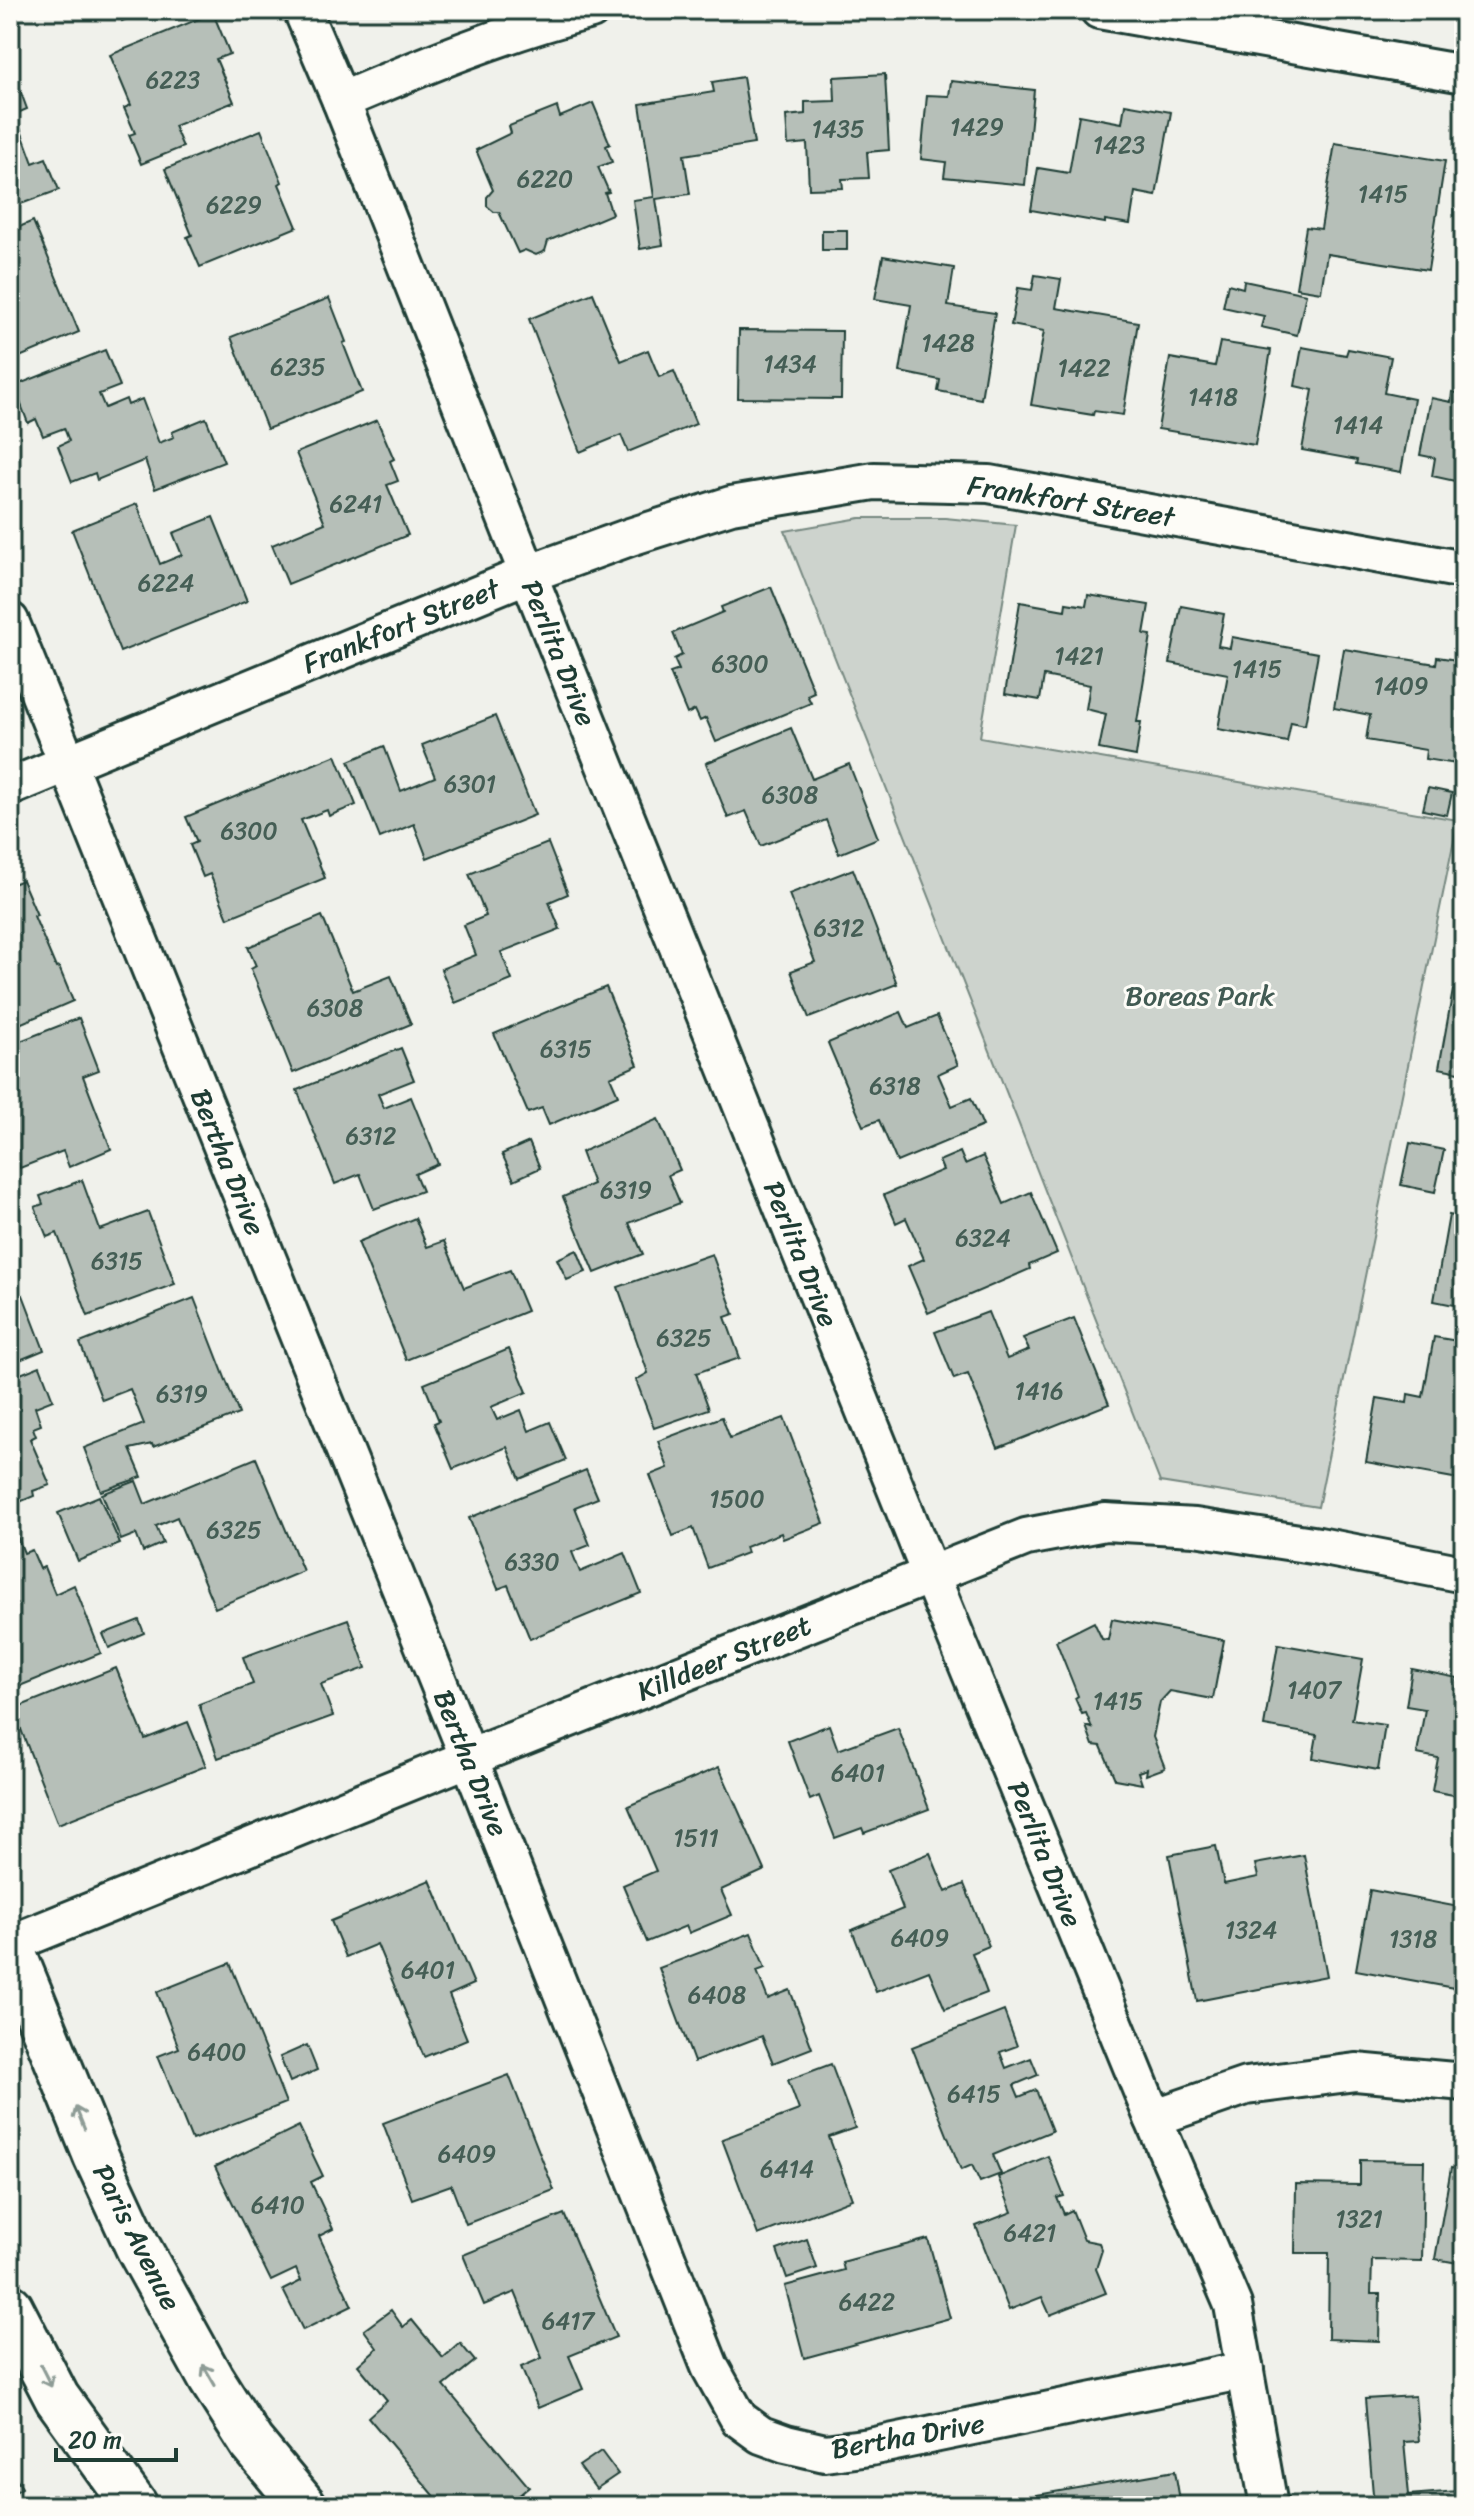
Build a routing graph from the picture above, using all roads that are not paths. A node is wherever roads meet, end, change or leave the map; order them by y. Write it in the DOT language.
graph roads {
  1 [pos="302,10"];
  2 [pos="591,10"];
  3 [pos="1099,10"];
  4 [pos="1464,74"];
  5 [pos="341,101"];
  6 [pos="1464,570"];
  7 [pos="528,574"];
  8 [pos="10,621"];
  9 [pos="67,764"];
  10 [pos="10,787"];
  11 [pos="1464,1574"];
  12 [pos="931,1576"];
  13 [pos="469,1758"];
  14 [pos="10,1944"];
  15 [pos="1464,2082"];
  16 [pos="1153,2118"];
  17 [pos="10,2307"];
  18 [pos="1245,2370"];
  19 [pos="135,2506"];
  20 [pos="304,2506"];
  21 [pos="1269,2506"];
  1 -- 5 [label="street, Perlita Drive"];
  2 -- 5 [label="street"];
  3 -- 4 [label="street"];
  5 -- 7 [label="street, Perlita Drive"];
  6 -- 7 [label="street, Frankfort Street"];
  7 -- 9 [label="street, Frankfort Street"];
  7 -- 12 [label="street, Perlita Drive"];
  8 -- 9 [label="street, Bertha Drive"];
  9 -- 10 [label="street, Frankfort Street"];
  9 -- 13 [label="street, Bertha Drive"];
  11 -- 12 [label="street, Killdeer Street"];
  12 -- 13 [label="street, Killdeer Street"];
  12 -- 16 [label="street, Perlita Drive"];
  13 -- 14 [label="street, Killdeer Street"];
  13 -- 18 [label="street, Bertha Drive"];
  20 -- 14 [label="street, Paris Avenue, one-way"];
  15 -- 16 [label="street"];
  16 -- 18 [label="street, Perlita Drive"];
  17 -- 19 [label="street, one-way"];
  18 -- 21 [label="street, Perlita Drive"];
}
